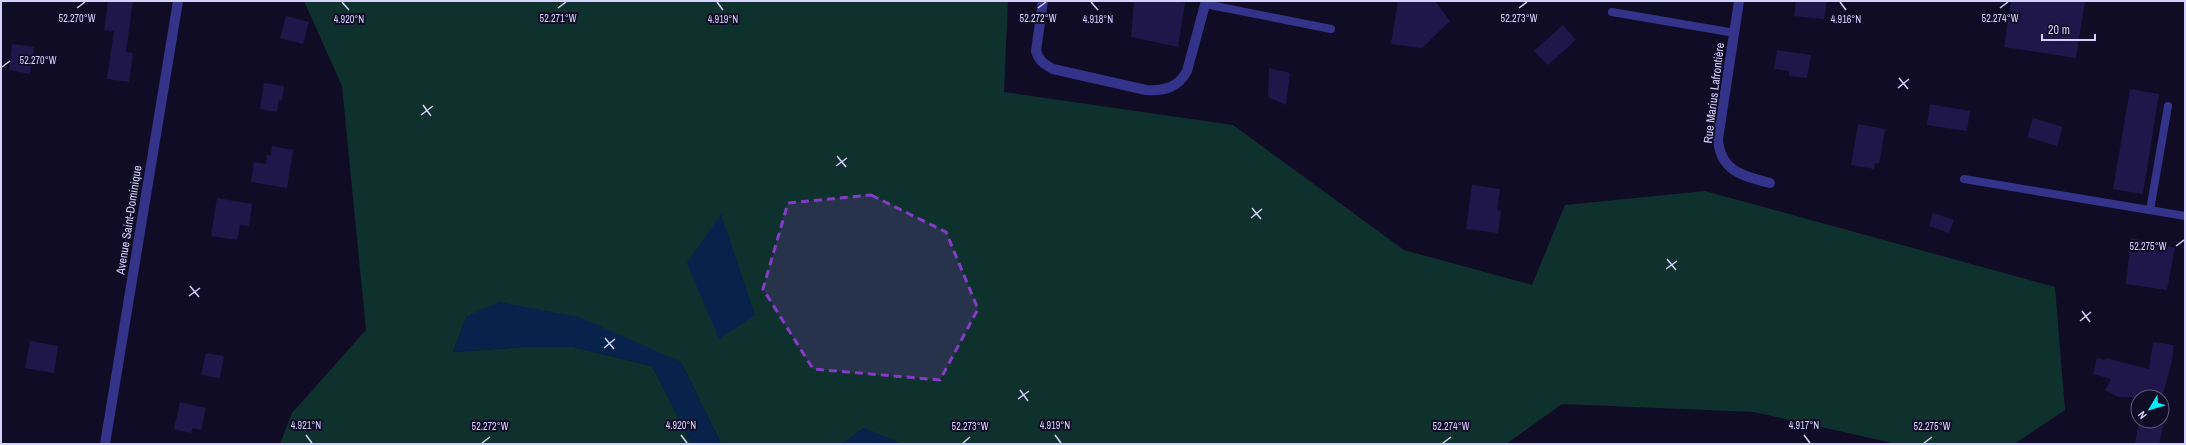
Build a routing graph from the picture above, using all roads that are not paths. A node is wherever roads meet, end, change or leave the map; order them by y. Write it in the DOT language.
graph roads {
  1 [pos="178,1"];
  2 [pos="1043,1"];
  3 [pos="1739,1"];
  4 [pos="1205,3"];
  5 [pos="1612,12"];
  6 [pos="1331,29"];
  7 [pos="1734,33"];
  8 [pos="2168,106"];
  9 [pos="1964,179"];
  10 [pos="1770,183"];
  11 [pos="2150,210"];
  12 [pos="2185,216"];
  13 [pos="105,444"];
  1 -- 13 [label="street, Avenue Saint-Dominique"];
  2 -- 4 [label="street"];
  3 -- 7 [label="street, Rue Marius Lafrontière"];
  4 -- 6 [label="lane"];
  5 -- 7 [label="lane"];
  7 -- 10 [label="street, Rue Marius Lafrontière"];
  8 -- 11 [label="lane"];
  9 -- 11 [label="lane"];
  11 -- 12 [label="lane"];
}
